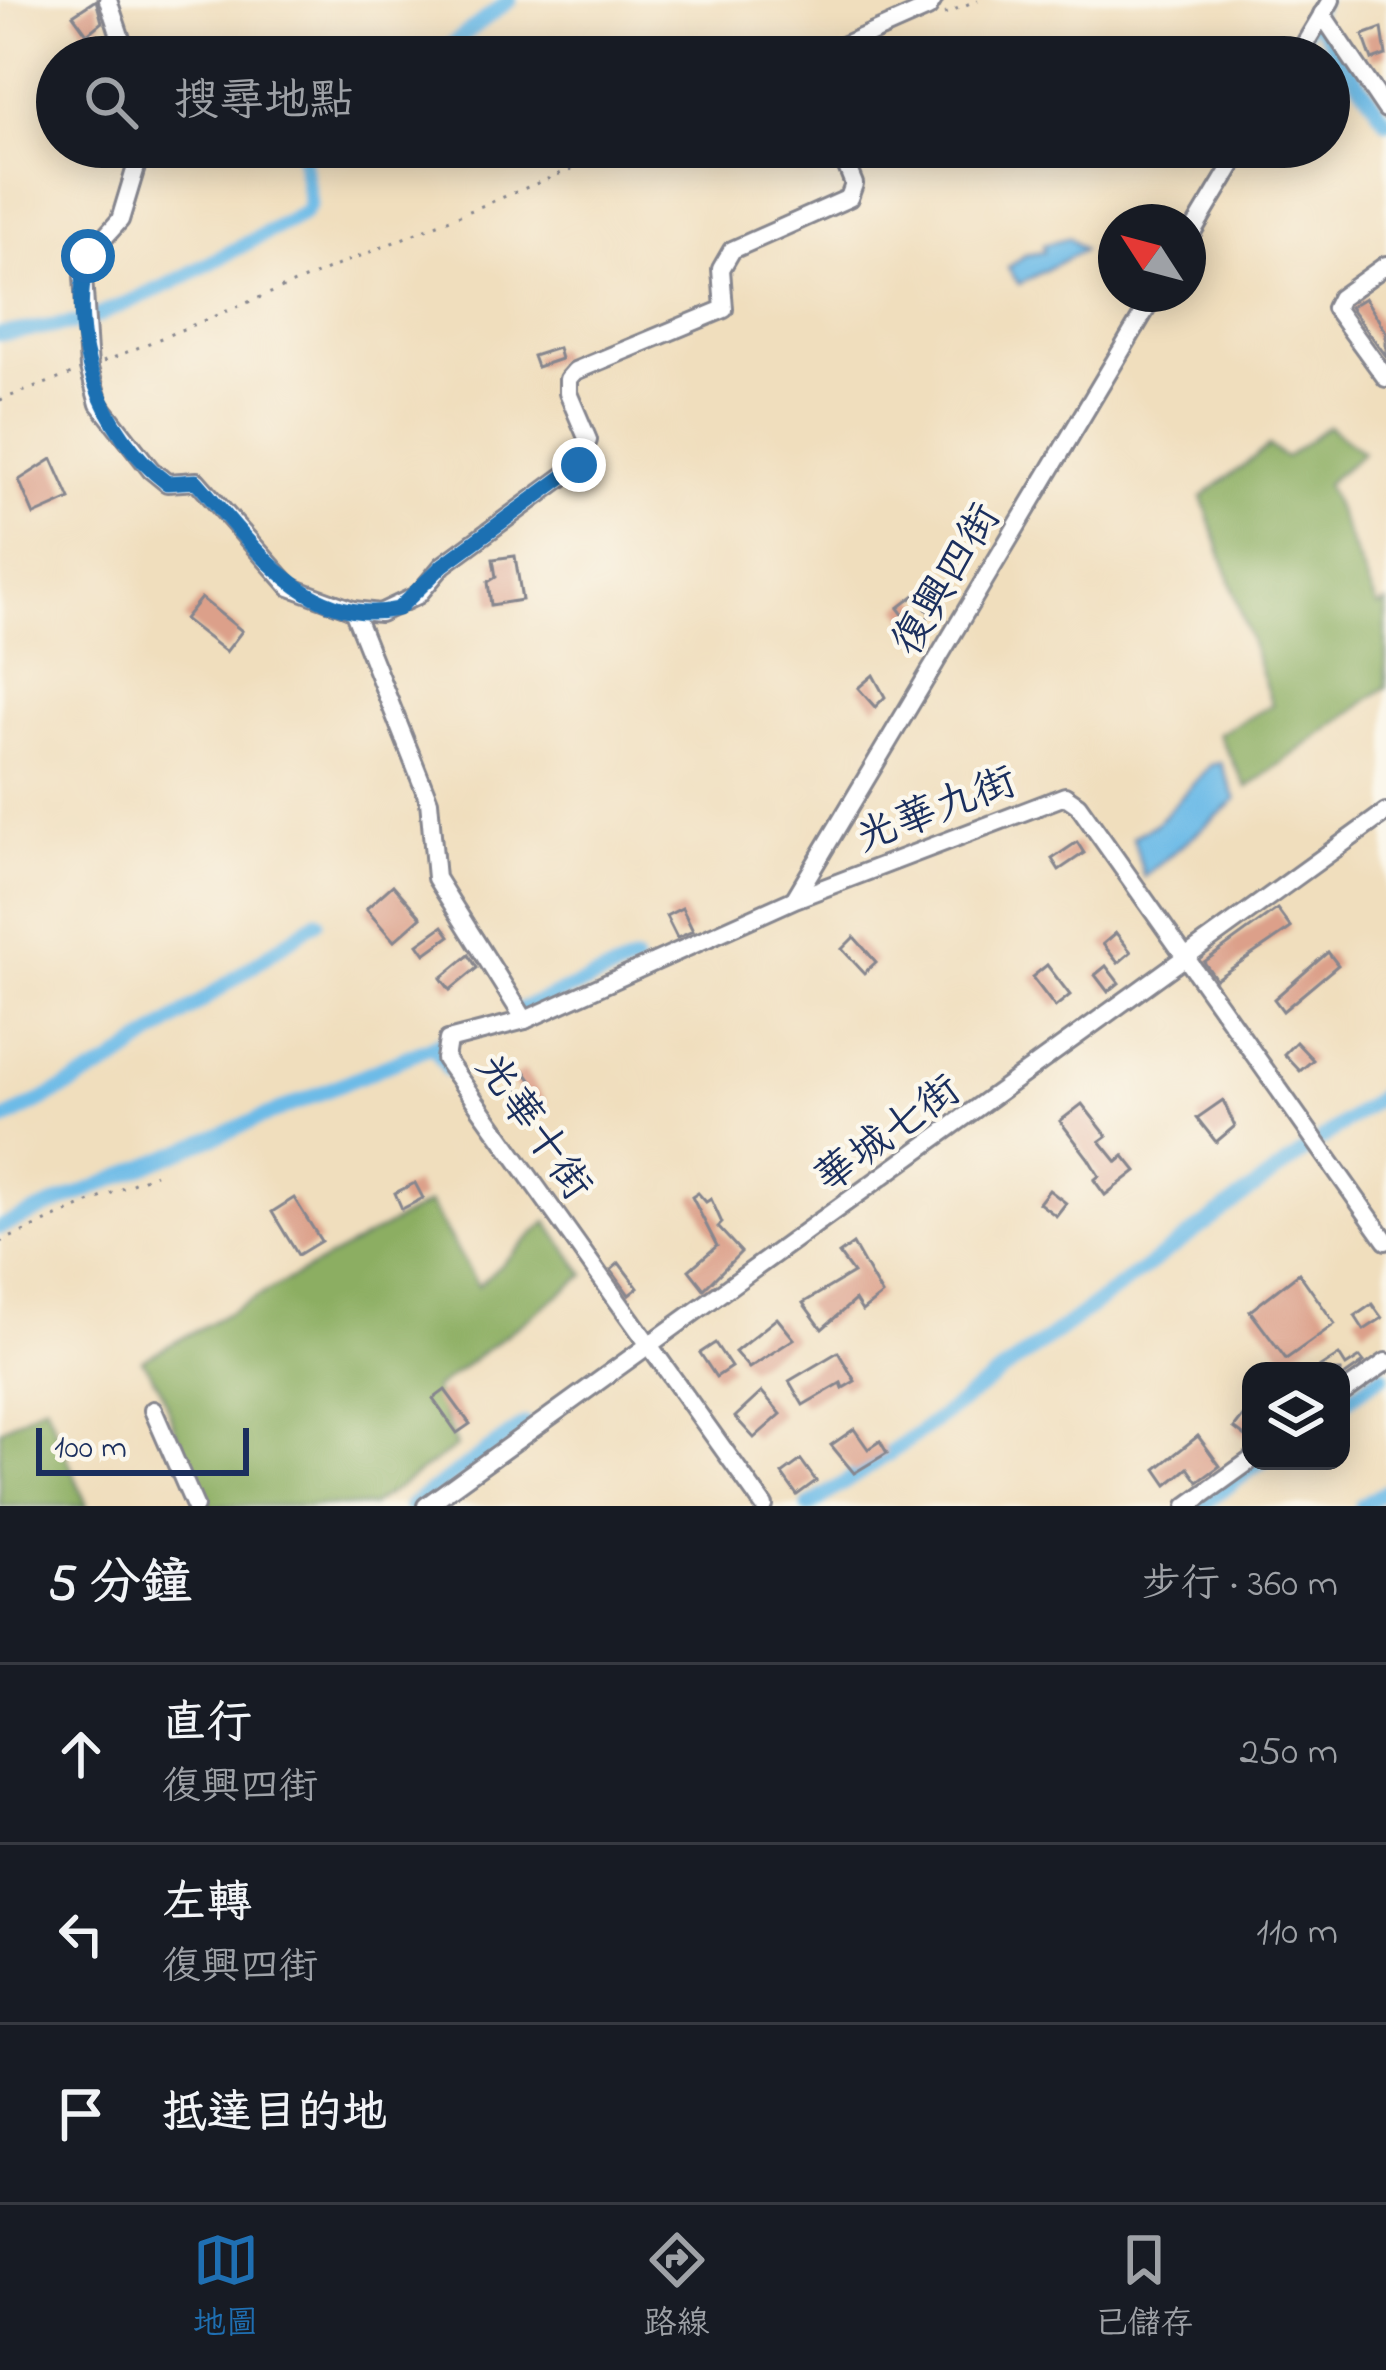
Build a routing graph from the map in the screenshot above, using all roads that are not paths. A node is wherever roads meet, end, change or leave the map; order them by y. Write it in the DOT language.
graph roads {
  1 [pos="108,0"];
  2 [pos="934,0"];
  3 [pos="1326,7"];
  4 [pos="120,36"];
  5 [pos="865,36"];
  6 [pos="1309,36"];
  7 [pos="1343,36"];
  8 [pos="1350,48"];
  9 [pos="1386,109"];
  10 [pos="136,168"];
  11 [pos="848,168"];
  12 [pos="1230,168"];
  13 [pos="1206,209"];
  14 [pos="1386,265"];
  15 [pos="1144,312"];
  16 [pos="1386,378"];
  17 [pos="353,610"];
  18 [pos="1386,812"];
  19 [pos="795,899"];
  20 [pos="1186,958"];
  21 [pos="525,1020"];
  22 [pos="1386,1241"];
  23 [pos="650,1347"];
  24 [pos="1386,1362"];
  25 [pos="1350,1388"];
  26 [pos="153,1410"];
  27 [pos="1242,1466"];
  28 [pos="195,1506"];
  29 [pos="426,1506"];
  30 [pos="764,1506"];
  31 [pos="1187,1506"];
  1 -- 4 [label="street"];
  2 -- 5 [label="street"];
  3 -- 6 [label="street"];
  3 -- 7 [label="street"];
  8 -- 9 [label="street"];
  10 -- 17 [label="street"];
  11 -- 17 [label="street"];
  12 -- 13 [label="street"];
  14 -- 16 [label="street"];
  15 -- 19 [label="street, 復興四街"];
  17 -- 21 [label="street, 光華十街"];
  18 -- 20 [label="street, 華城七街"];
  19 -- 20 [label="street, 光華九街"];
  19 -- 21 [label="street, 光華九街"];
  20 -- 22 [label="street, 光華九街"];
  20 -- 23 [label="street, 華城七街"];
  21 -- 23 [label="street, 光華十街"];
  23 -- 29 [label="street, 華城七街"];
  23 -- 30 [label="street, 光華十街"];
  24 -- 25 [label="street"];
  26 -- 28 [label="street"];
  27 -- 31 [label="street"];
}
